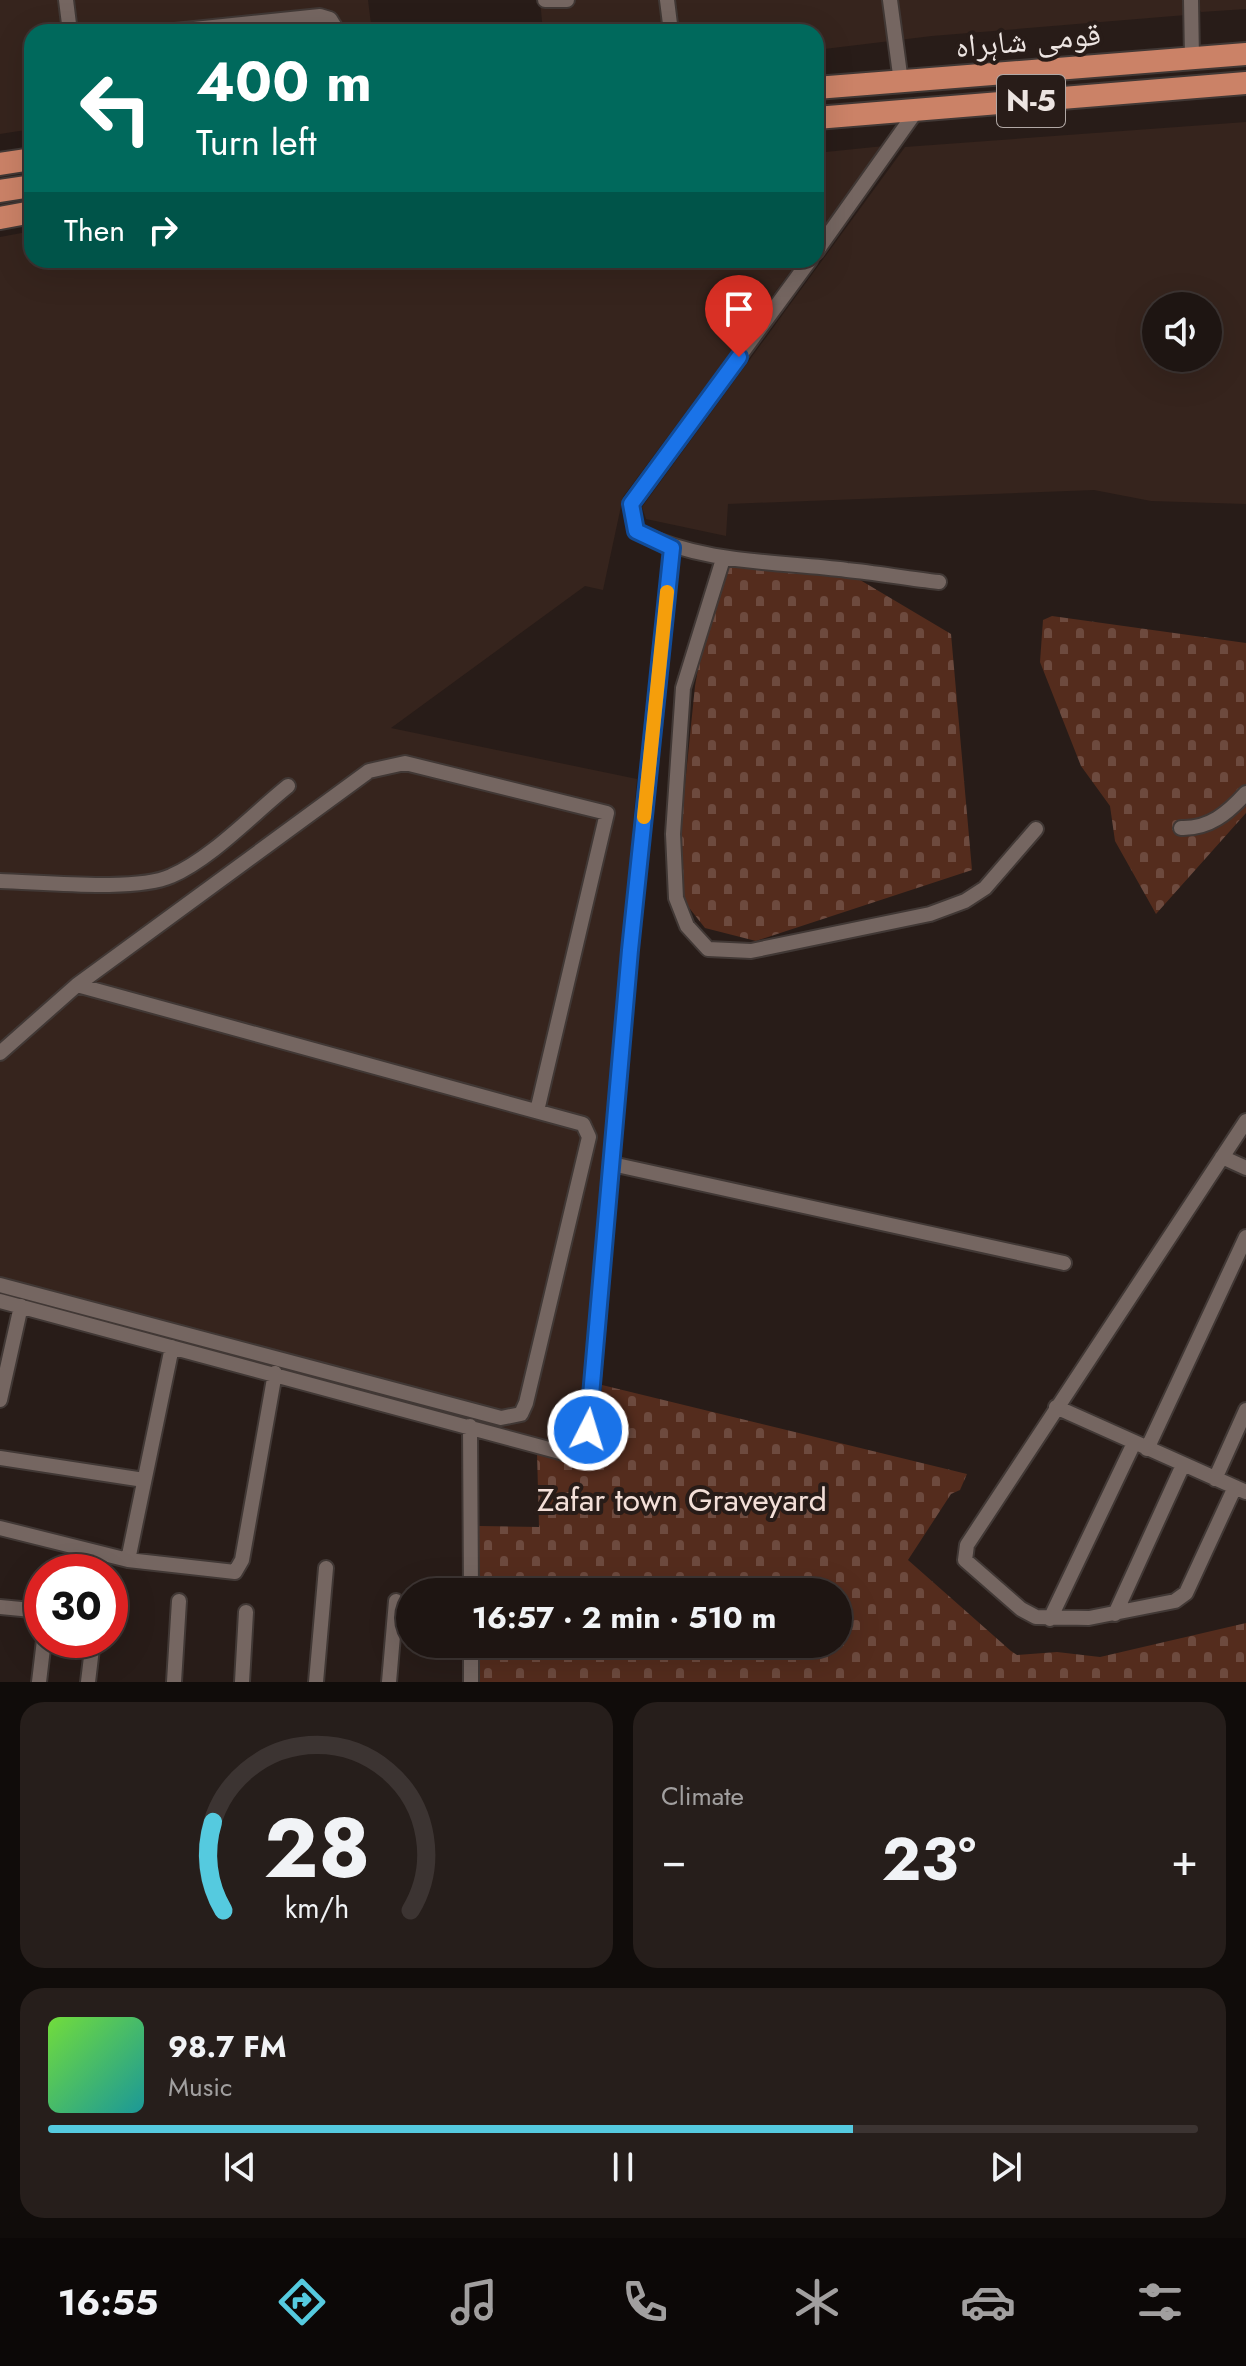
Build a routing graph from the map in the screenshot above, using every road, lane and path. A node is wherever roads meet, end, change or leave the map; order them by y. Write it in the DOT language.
graph roads {
  1 [pos="66,0"];
  2 [pos="545,0"];
  3 [pos="567,0"];
  4 [pos="667,0"];
  5 [pos="890,0"];
  6 [pos="1191,0"];
  7 [pos="69,24"];
  8 [pos="242,24"];
  9 [pos="333,24"];
  10 [pos="670,24"];
  11 [pos="1246,54"];
  12 [pos="1192,58"];
  13 [pos="901,82"];
  14 [pos="1246,83"];
  15 [pos="824,87"];
  16 [pos="917,110"];
  17 [pos="824,117"];
  18 [pos="24,160"];
  19 [pos="0,164"];
  20 [pos="24,187"];
  21 [pos="0,191"];
  22 [pos="24,214"];
  23 [pos="0,218"];
  24 [pos="824,241"];
  25 [pos="804,268"];
  26 [pos="672,548"];
  27 [pos="723,559"];
  28 [pos="939,582"];
  29 [pos="288,786"];
  30 [pos="1246,793"];
  31 [pos="1181,828"];
  32 [pos="1036,829"];
  33 [pos="0,881"];
  34 [pos="77,985"];
  35 [pos="0,1053"];
  36 [pos="537,1111"];
  37 [pos="1246,1121"];
  38 [pos="1222,1157"];
  39 [pos="612,1164"];
  40 [pos="1246,1168"];
  41 [pos="1246,1237"];
  42 [pos="1064,1263"];
  43 [pos="0,1285"];
  44 [pos="0,1301"];
  45 [pos="21,1306"];
  46 [pos="172,1347"];
  47 [pos="275,1373"];
  48 [pos="0,1400"];
  49 [pos="1056,1407"];
  50 [pos="1246,1410"];
  51 [pos="470,1426"];
  52 [pos="1140,1446"];
  53 [pos="0,1458"];
  54 [pos="1183,1465"];
  55 [pos="1215,1479"];
  56 [pos="144,1480"];
  57 [pos="1241,1490"];
  58 [pos="0,1528"];
  59 [pos="104,1554"];
  60 [pos="128,1560"];
  61 [pos="326,1568"];
  62 [pos="471,1578"];
  63 [pos="179,1601"];
  64 [pos="396,1601"];
  65 [pos="0,1607"];
  66 [pos="24,1609"];
  67 [pos="246,1612"];
  68 [pos="1115,1614"];
  69 [pos="1050,1619"];
  70 [pos="42,1658"];
  71 [pos="91,1658"];
  72 [pos="471,1658"];
  73 [pos="39,1682"];
  74 [pos="88,1682"];
  75 [pos="174,1682"];
  76 [pos="242,1682"];
  77 [pos="316,1682"];
  78 [pos="389,1682"];
  79 [pos="471,1682"];
  1 -- 7 [label="street"];
  2 -- 3 [label="street"];
  4 -- 10 [label="street"];
  5 -- 13 [label="street"];
  6 -- 12 [label="street"];
  8 -- 9 [label="street"];
  11 -- 12 [label="highway, قومی شاہراہ / N-5"];
  12 -- 13 [label="highway, قومی شاہراہ / N-5"];
  13 -- 15 [label="highway, قومی شاہراہ / N-5"];
  14 -- 16 [label="highway, قومی شاہراہ / N-5"];
  16 -- 17 [label="highway, قومی شاہراہ / N-5"];
  16 -- 24 [label="street"];
  18 -- 19 [label="highway"];
  20 -- 21 [label="highway"];
  22 -- 23 [label="highway"];
  25 -- 26 [label="street"];
  26 -- 27 [label="street"];
  26 -- 39 [label="street"];
  27 -- 28 [label="street"];
  27 -- 32 [label="street"];
  29 -- 33 [label="street"];
  30 -- 31 [label="street"];
  34 -- 35 [label="street"];
  34 -- 36 [label="street"];
  34 -- 36 [label="street"];
  36 -- 43 [label="street"];
  37 -- 38 [label="street"];
  38 -- 40 [label="street"];
  38 -- 49 [label="street"];
  39 -- 42 [label="street"];
  39 -- 51 [label="street"];
  41 -- 52 [label="street"];
  44 -- 45 [label="street"];
  45 -- 46 [label="street"];
  45 -- 48 [label="street"];
  46 -- 47 [label="street"];
  46 -- 56 [label="street"];
  47 -- 51 [label="street"];
  47 -- 60 [label="street"];
  49 -- 52 [label="street"];
  49 -- 69 [label="street"];
  50 -- 55 [label="street"];
  51 -- 62 [label="street"];
  52 -- 54 [label="street"];
  52 -- 69 [label="street"];
  53 -- 56 [label="street"];
  54 -- 55 [label="street"];
  54 -- 68 [label="street"];
  55 -- 57 [label="street"];
  56 -- 60 [label="street"];
  57 -- 68 [label="street"];
  58 -- 59 [label="street"];
  61 -- 77 [label="street"];
  63 -- 75 [label="street"];
  64 -- 78 [label="street"];
  65 -- 66 [label="street"];
  67 -- 76 [label="street"];
  68 -- 69 [label="street"];
  70 -- 73 [label="street"];
  71 -- 74 [label="street"];
  72 -- 79 [label="street"];
}
